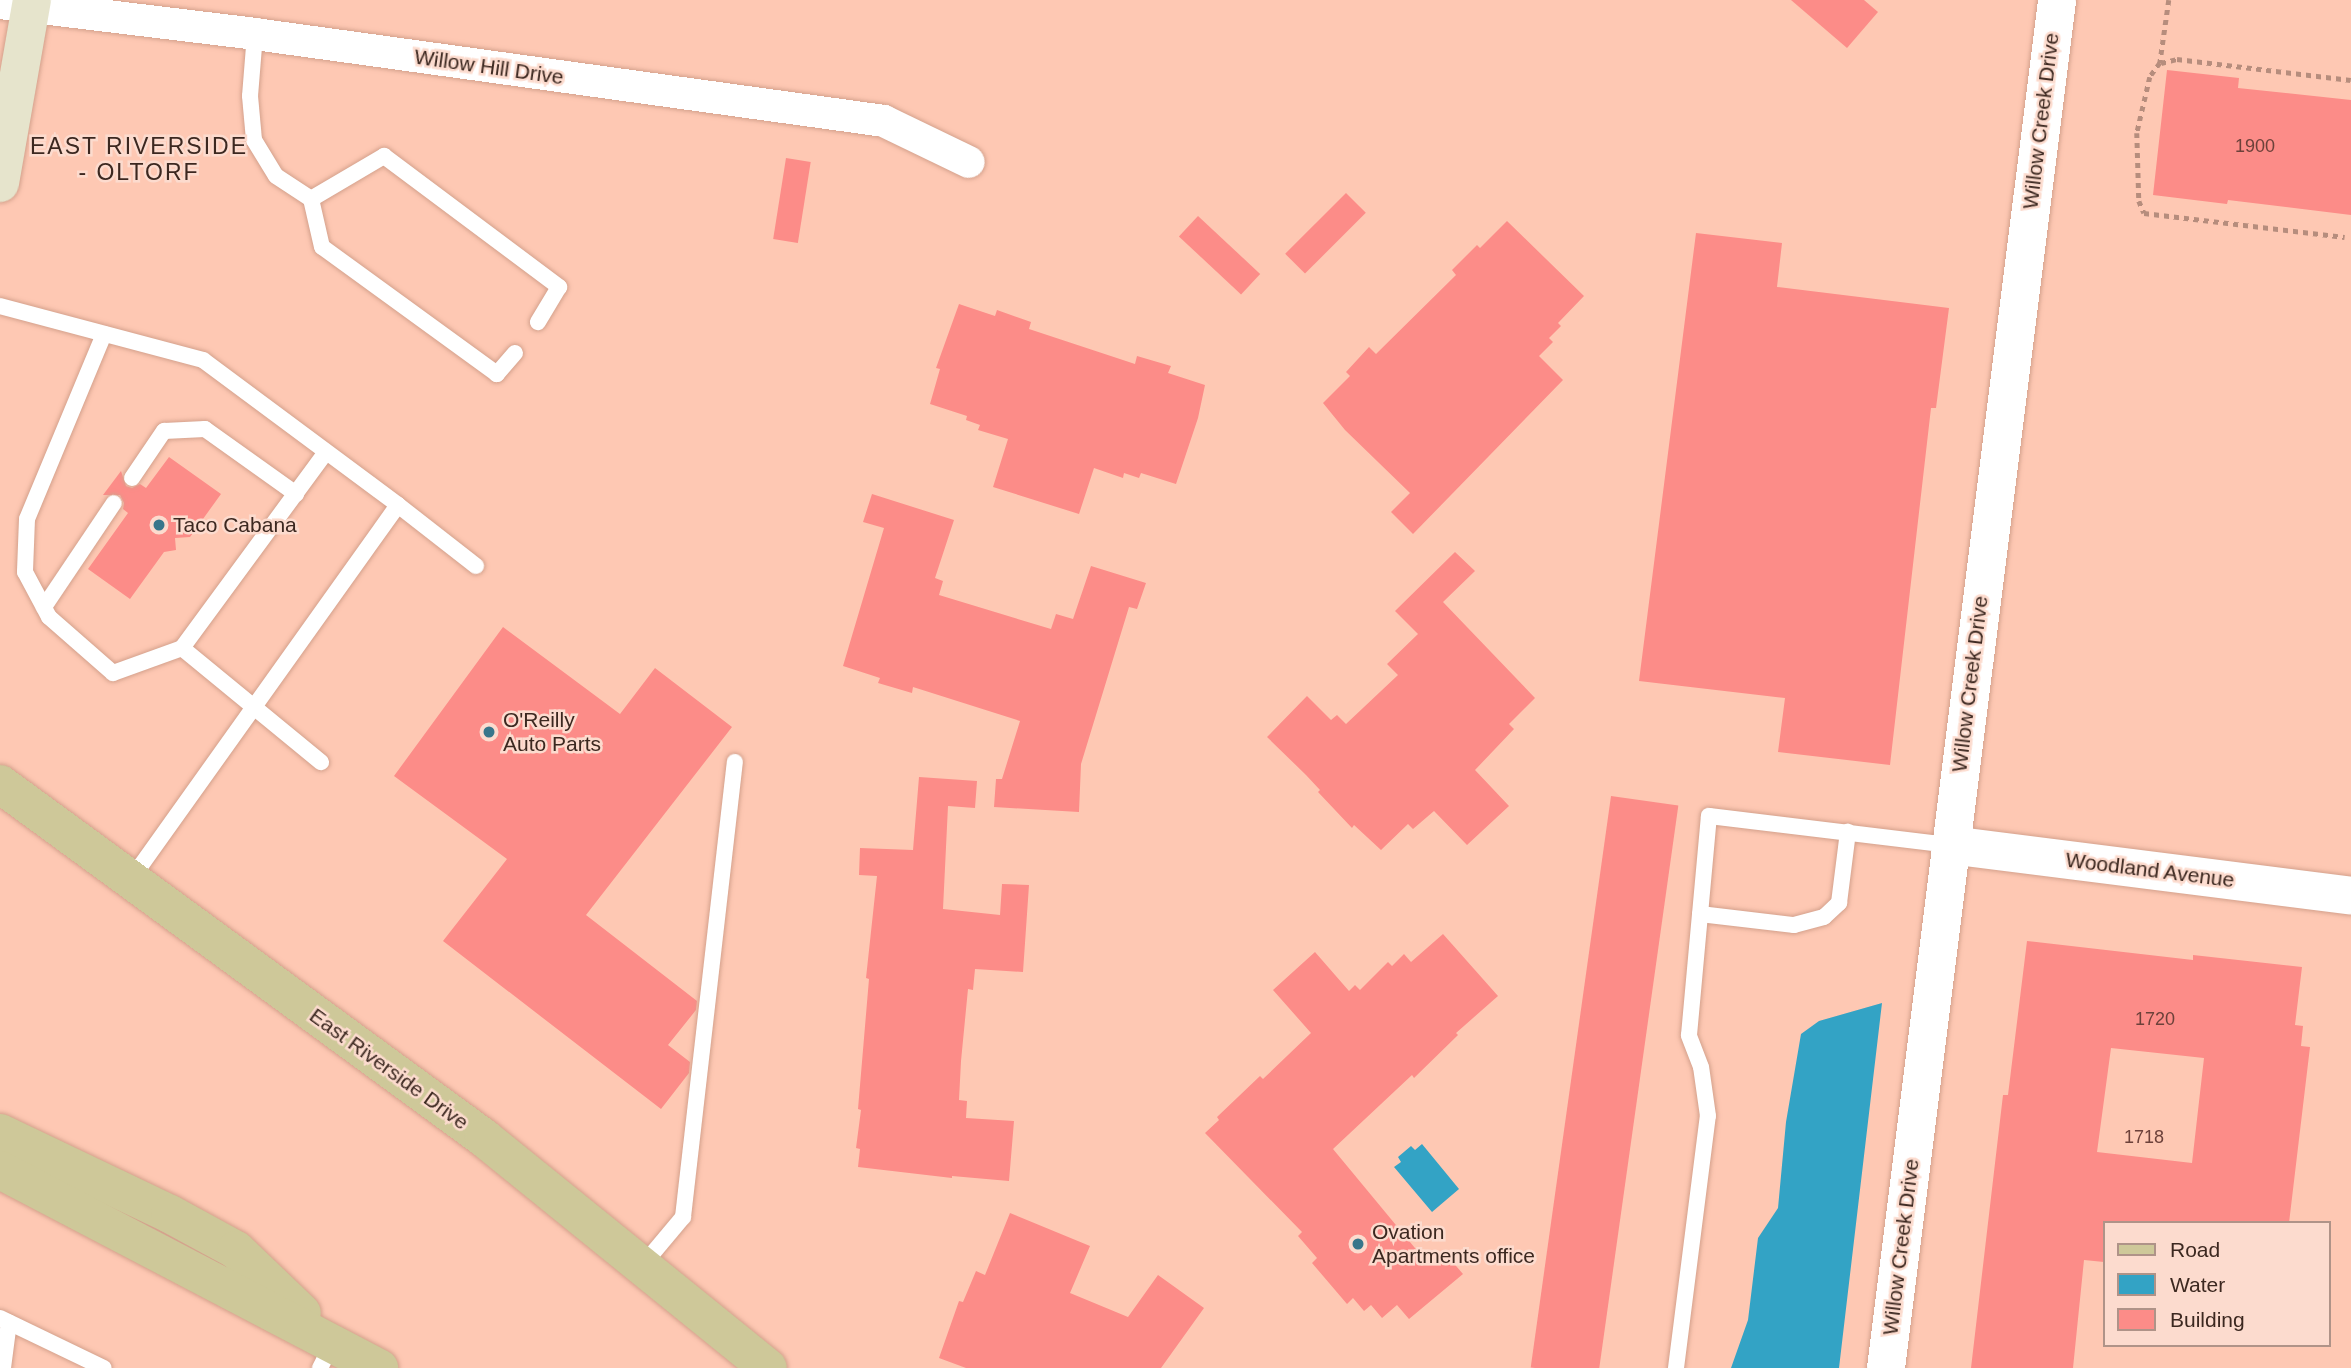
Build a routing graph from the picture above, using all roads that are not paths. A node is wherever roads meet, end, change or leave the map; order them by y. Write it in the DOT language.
graph roads {
  1 [pos="2057,0"];
  2 [pos="21,3"];
  3 [pos="255,34"];
  4 [pos="969,162"];
  5 [pos="0,183"];
  6 [pos="311,199"];
  7 [pos="0,306"];
  8 [pos="538,321"];
  9 [pos="104,334"];
  10 [pos="515,353"];
  11 [pos="327,452"];
  12 [pos="132,478"];
  13 [pos="296,494"];
  14 [pos="114,503"];
  15 [pos="398,505"];
  16 [pos="476,566"];
  17 [pos="44,607"];
  18 [pos="182,648"];
  19 [pos="252,709"];
  20 [pos="321,762"];
  21 [pos="735,762"];
  22 [pos="6,791"];
  23 [pos="1848,832"];
  24 [pos="1950,845"];
  25 [pos="131,879"];
  26 [pos="2351,896"];
  27 [pos="1700,914"];
  28 [pos="0,1133"];
  29 [pos="0,1170"];
  30 [pos="642,1266"];
  31 [pos="4,1320"];
  32 [pos="326,1355"];
  33 [pos="3,1368"];
  34 [pos="104,1368"];
  35 [pos="379,1368"];
  36 [pos="768,1368"];
  37 [pos="1676,1368"];
  38 [pos="1886,1368"];
  1 -- 24 [label="street, Willow Creek Drive"];
  2 -- 3 [label="street, Willow Hill Drive"];
  2 -- 5 [label="main road"];
  3 -- 4 [label="street, Willow Hill Drive"];
  3 -- 6 [label="lane"];
  6 -- 8 [label="lane"];
  6 -- 10 [label="lane"];
  7 -- 9 [label="lane"];
  9 -- 11 [label="lane"];
  9 -- 17 [label="lane"];
  11 -- 13 [label="lane"];
  11 -- 15 [label="lane"];
  12 -- 13 [label="lane"];
  13 -- 18 [label="lane"];
  14 -- 17 [label="lane"];
  15 -- 16 [label="lane"];
  15 -- 19 [label="lane"];
  17 -- 18 [label="lane"];
  18 -- 19 [label="lane"];
  19 -- 20 [label="lane"];
  19 -- 25 [label="lane"];
  21 -- 30 [label="lane"];
  22 -- 25 [label="main road, East Riverside Drive"];
  23 -- 24 [label="lane"];
  23 -- 27 [label="lane"];
  23 -- 27 [label="lane"];
  24 -- 26 [label="street, Woodland Avenue"];
  24 -- 38 [label="street, Willow Creek Drive"];
  25 -- 30 [label="main road, East Riverside Drive"];
  27 -- 37 [label="lane"];
  28 -- 32 [label="main road"];
  29 -- 32 [label="main road"];
  30 -- 36 [label="main road, East Riverside Drive"];
  31 -- 33 [label="lane"];
  31 -- 34 [label="lane"];
  32 -- 35 [label="main road"];
}
